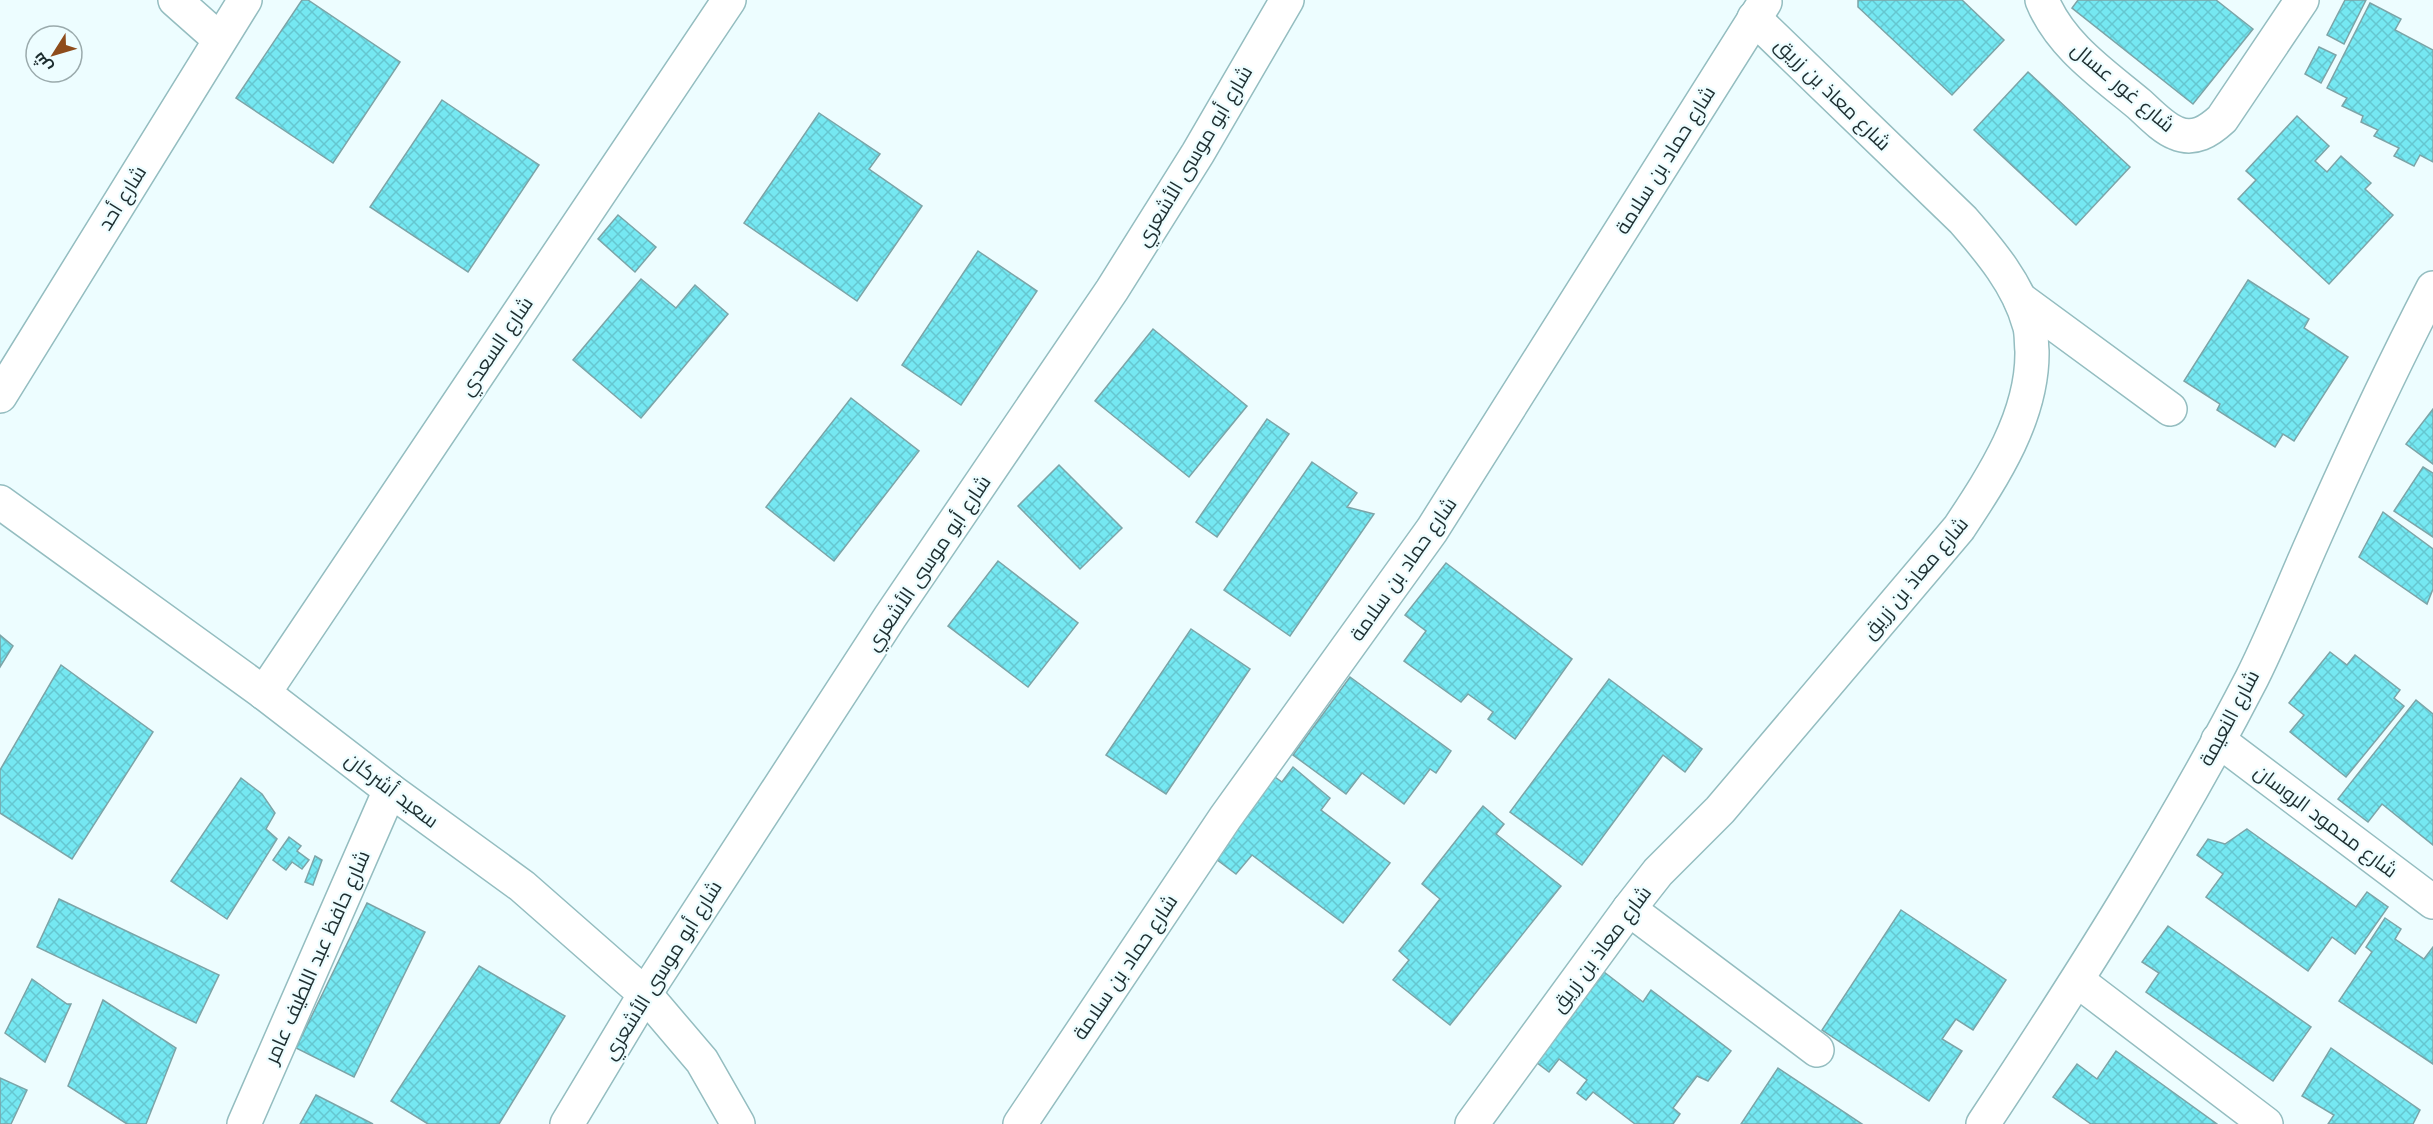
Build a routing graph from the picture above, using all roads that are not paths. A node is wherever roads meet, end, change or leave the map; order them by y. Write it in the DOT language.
graph roads {
  1 [pos="175,0"];
  2 [pos="245,0"];
  3 [pos="1287,0"];
  4 [pos="2042,0"];
  5 [pos="2302,0"];
  6 [pos="715,5"];
  7 [pos="1760,9"];
  8 [pos="219,39"];
  9 [pos="2433,288"];
  10 [pos="2020,299"];
  11 [pos="2424,328"];
  12 [pos="0,396"];
  13 [pos="2170,410"];
  14 [pos="0,501"];
  15 [pos="264,693"];
  16 [pos="2218,740"];
  17 [pos="390,790"];
  18 [pos="2433,902"];
  19 [pos="1629,909"];
  20 [pos="2078,981"];
  21 [pos="645,994"];
  22 [pos="1817,1050"];
  23 [pos="244,1124"];
  24 [pos="567,1124"];
  25 [pos="738,1124"];
  26 [pos="1020,1124"];
  27 [pos="1472,1124"];
  28 [pos="1983,1124"];
  29 [pos="2265,1124"];
  1 -- 8 [label="street"];
  2 -- 8 [label="street, شارع أحد"];
  3 -- 21 [label="street, شارع أبو موسى الأشعري"];
  4 -- 5 [label="street, شارع غور عسال"];
  6 -- 15 [label="street, شارع السعدي"];
  7 -- 10 [label="street, شارع معاذ بن زريق"];
  7 -- 26 [label="street, شارع حماد بن سلامة"];
  8 -- 12 [label="street, شارع أحد"];
  9 -- 11 [label="street, شارع النعيمة"];
  10 -- 13 [label="street"];
  10 -- 19 [label="street, شارع معاذ بن زريق"];
  11 -- 16 [label="street, شارع النعيمة"];
  14 -- 15 [label="street, سعيد أشركان"];
  15 -- 17 [label="street, سعيد أشركان"];
  16 -- 18 [label="street, شارع محمود الروسان"];
  16 -- 20 [label="street, شارع النعيمة"];
  17 -- 21 [label="street, سعيد أشركان"];
  17 -- 23 [label="street, شارع حافظ عبد اللطيف عامر"];
  19 -- 22 [label="street"];
  19 -- 27 [label="street, شارع معاذ بن زريق"];
  20 -- 28 [label="street, شارع النعيمة"];
  20 -- 29 [label="street"];
  21 -- 24 [label="street, شارع أبو موسى الأشعري"];
  21 -- 25 [label="street, سعيد أشركان"];
}
